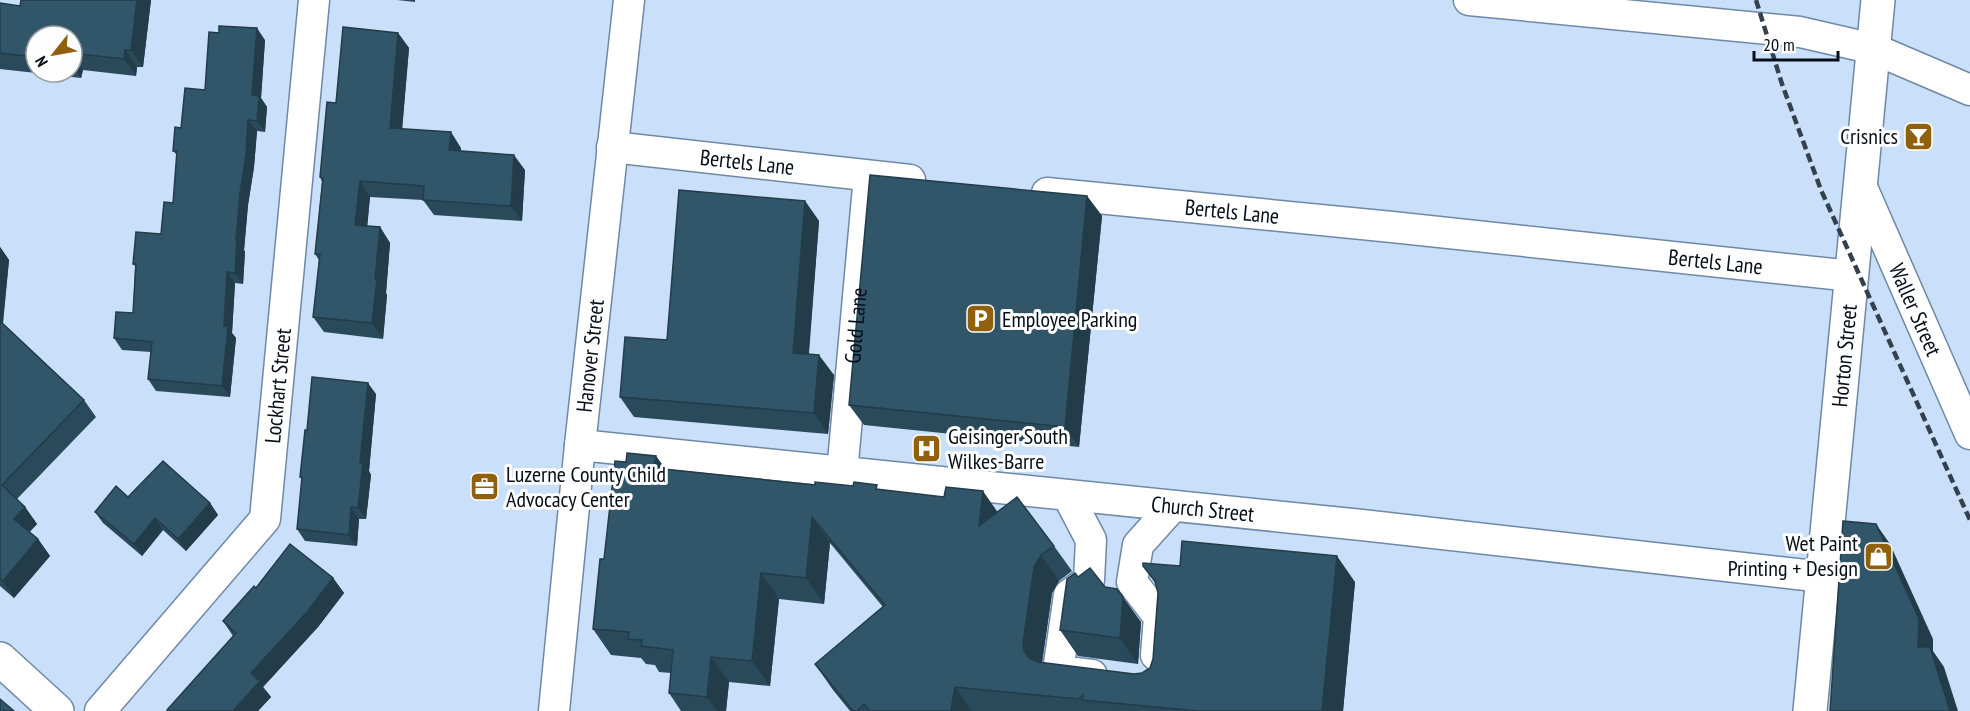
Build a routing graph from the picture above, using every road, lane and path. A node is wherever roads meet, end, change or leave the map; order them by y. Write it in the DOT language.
graph roads {
  1 [pos="314,0"];
  2 [pos="629,0"];
  3 [pos="1469,0"];
  4 [pos="1878,0"];
  5 [pos="1874,49"];
  6 [pos="1970,90"];
  7 [pos="612,147"];
  8 [pos="869,176"];
  9 [pos="936,182"];
  10 [pos="1861,185"];
  11 [pos="1015,190"];
  12 [pos="1852,276"];
  13 [pos="1970,434"];
  14 [pos="580,445"];
  15 [pos="842,473"];
  16 [pos="1068,496"];
  17 [pos="1173,506"];
  18 [pos="1823,578"];
  19 [pos="0,659"];
  20 [pos="1122,679"];
  21 [pos="1154,683"];
  22 [pos="57,711"];
  23 [pos="100,711"];
  24 [pos="554,711"];
  25 [pos="1810,711"];
  1 -- 23 [label="street, Lockhart Street"];
  2 -- 7 [label="street, Hanover Street"];
  3 -- 5 [label="street"];
  4 -- 5 [label="main road, Horton Street"];
  5 -- 6 [label="street"];
  5 -- 10 [label="main road, Horton Street"];
  7 -- 8 [label="street, Bertels Lane"];
  7 -- 14 [label="street, Hanover Street"];
  8 -- 9 [label="street, Bertels Lane"];
  8 -- 15 [label="street, Gold Lane"];
  10 -- 12 [label="main road, Horton Street"];
  10 -- 13 [label="street, Waller Street"];
  11 -- 12 [label="street, Bertels Lane"];
  12 -- 18 [label="main road, Horton Street"];
  14 -- 15 [label="street, Church Street"];
  14 -- 24 [label="street, Hanover Street"];
  15 -- 16 [label="street, Church Street"];
  16 -- 17 [label="street, Church Street"];
  16 -- 20 [label="street"];
  17 -- 18 [label="street, Church Street"];
  17 -- 21 [label="street"];
  18 -- 25 [label="main road, Horton Street"];
  19 -- 22 [label="main road"];
}
